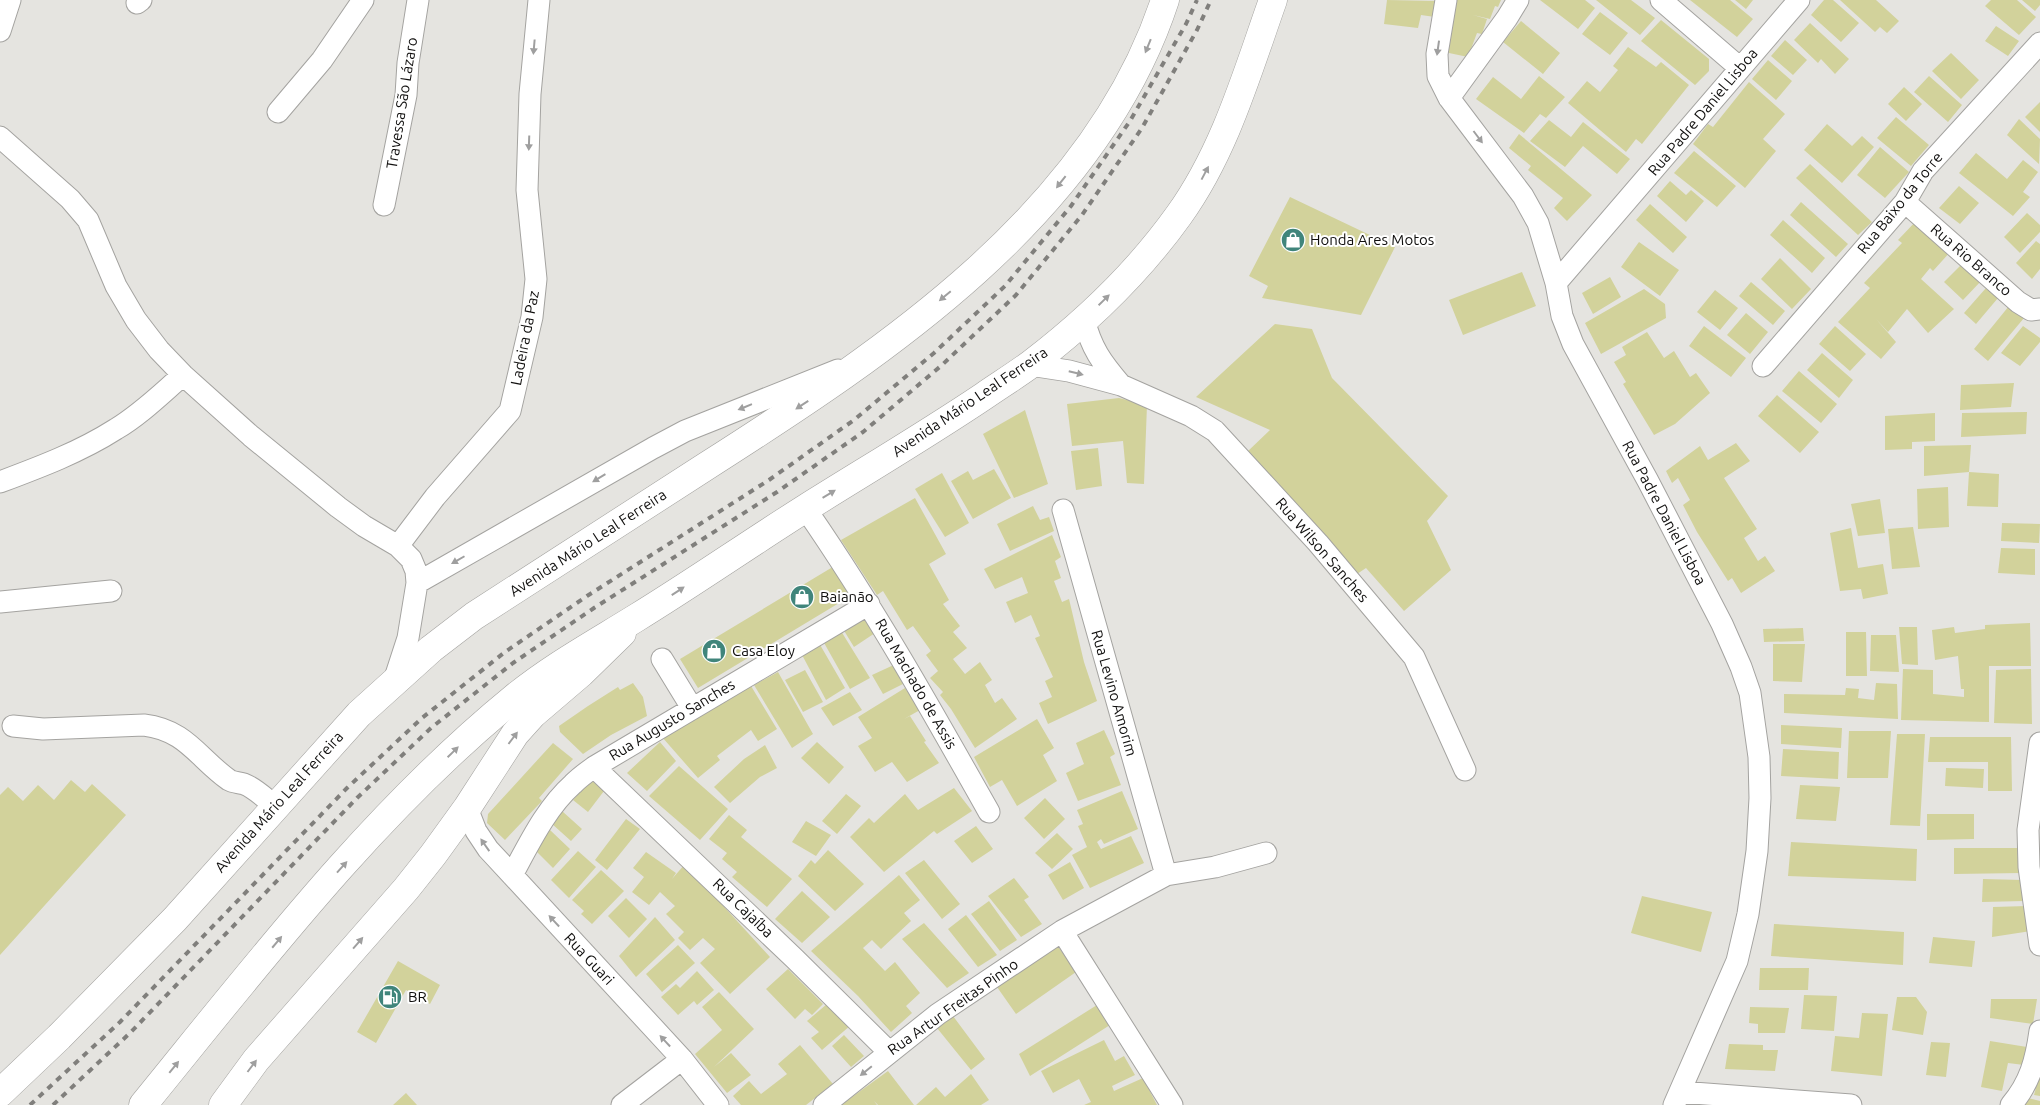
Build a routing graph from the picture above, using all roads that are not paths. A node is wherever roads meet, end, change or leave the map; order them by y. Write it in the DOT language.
graph roads {
  1 [pos="10,0"];
  2 [pos="363,0"];
  3 [pos="418,0"];
  4 [pos="539,0"];
  5 [pos="1273,0"];
  6 [pos="1446,0"];
  7 [pos="1518,0"];
  8 [pos="1661,0"];
  9 [pos="1799,0"];
  10 [pos="1161,6"];
  11 [pos="0,31"];
  12 [pos="2040,43"];
  13 [pos="1740,68"];
  14 [pos="1449,98"];
  15 [pos="278,112"];
  16 [pos="0,137"];
  17 [pos="1904,202"];
  18 [pos="384,205"];
  19 [pos="1556,284"];
  20 [pos="2040,309"];
  21 [pos="1084,319"];
  22 [pos="871,356"];
  23 [pos="1030,365"];
  24 [pos="1763,366"];
  25 [pos="182,375"];
  26 [pos="1121,385"];
  27 [pos="0,482"];
  28 [pos="805,508"];
  29 [pos="1063,510"];
  30 [pos="398,546"];
  31 [pos="418,583"];
  32 [pos="111,591"];
  33 [pos="0,602"];
  34 [pos="869,604"];
  35 [pos="637,618"];
  36 [pos="662,658"];
  37 [pos="394,681"];
  38 [pos="692,708"];
  39 [pos="13,726"];
  40 [pos="2040,743"];
  41 [pos="594,767"];
  42 [pos="1464,770"];
  43 [pos="276,806"];
  44 [pos="468,808"];
  45 [pos="989,812"];
  46 [pos="1266,853"];
  47 [pos="512,875"];
  48 [pos="1166,875"];
  49 [pos="1062,931"];
  50 [pos="2040,945"];
  51 [pos="2040,1031"];
  52 [pos="889,1052"];
  53 [pos="682,1059"];
  54 [pos="0,1093"];
  55 [pos="1677,1099"];
  56 [pos="143,1105"];
  57 [pos="222,1105"];
  58 [pos="622,1105"];
  59 [pos="718,1105"];
  60 [pos="824,1105"];
  61 [pos="1172,1105"];
  62 [pos="1851,1105"];
  63 [pos="2011,1105"];
  1 -- 11 [label="street"];
  2 -- 15 [label="street"];
  3 -- 18 [label="street, Travessa São Lázaro"];
  4 -- 30 [label="street, Ladeira da Paz, one-way"];
  21 -- 5 [label="main road, Avenida Mário Leal Ferreira, one-way"];
  6 -- 14 [label="street, one-way"];
  7 -- 14 [label="street"];
  8 -- 13 [label="street"];
  9 -- 13 [label="street, Rua Padre Daniel Lisboa"];
  10 -- 22 [label="main road, Avenida Mário Leal Ferreira, one-way"];
  12 -- 17 [label="street, Rua Baixo da Torre"];
  13 -- 19 [label="street, Rua Padre Daniel Lisboa"];
  14 -- 19 [label="street, one-way"];
  16 -- 25 [label="street"];
  17 -- 20 [label="street, Rua Rio Branco"];
  17 -- 24 [label="street, Rua Baixo da Torre"];
  19 -- 55 [label="street, Rua Padre Daniel Lisboa"];
  21 -- 23 [label="main road, Avenida Mário Leal Ferreira"];
  21 -- 26 [label="street, Rua Wilson Sanches"];
  22 -- 31 [label="street, one-way"];
  22 -- 37 [label="main road, Avenida Mário Leal Ferreira, one-way"];
  23 -- 26 [label="street, Rua Wilson Sanches, one-way"];
  28 -- 23 [label="main road, Avenida Mário Leal Ferreira, one-way"];
  25 -- 27 [label="street"];
  25 -- 30 [label="street"];
  26 -- 42 [label="street, Rua Wilson Sanches"];
  28 -- 34 [label="street, Rua Machado de Assis"];
  35 -- 28 [label="main road, Avenida Mário Leal Ferreira, one-way"];
  29 -- 48 [label="street, Rua Levino Amorim"];
  30 -- 31 [label="street"];
  31 -- 37 [label="street"];
  32 -- 33 [label="street"];
  34 -- 38 [label="street, Rua Augusto Sanches"];
  34 -- 45 [label="street, Rua Machado de Assis"];
  44 -- 35 [label="main road, Avenida Mário Leal Ferreira, one-way"];
  56 -- 35 [label="main road, Avenida Mário Leal Ferreira, one-way"];
  36 -- 38 [label="street"];
  37 -- 43 [label="main road, Avenida Mário Leal Ferreira"];
  38 -- 41 [label="street, Rua Augusto Sanches"];
  39 -- 43 [label="street"];
  40 -- 50 [label="street"];
  41 -- 47 [label="street, Rua Augusto Sanches"];
  41 -- 52 [label="street, Rua Cajaíba"];
  43 -- 54 [label="main road, Avenida Mário Leal Ferreira"];
  47 -- 44 [label="street, Rua Guari, one-way"];
  57 -- 44 [label="main road, Avenida Mário Leal Ferreira, one-way"];
  46 -- 48 [label="street"];
  53 -- 47 [label="street, Rua Guari, one-way"];
  48 -- 49 [label="street"];
  49 -- 52 [label="street, Rua Artur Freitas Pinho"];
  49 -- 61 [label="street"];
  51 -- 63 [label="street"];
  52 -- 60 [label="street, Rua Artur Freitas Pinho, one-way"];
  53 -- 58 [label="street"];
  53 -- 59 [label="street, Rua Guari"];
  55 -- 62 [label="street"];
}
